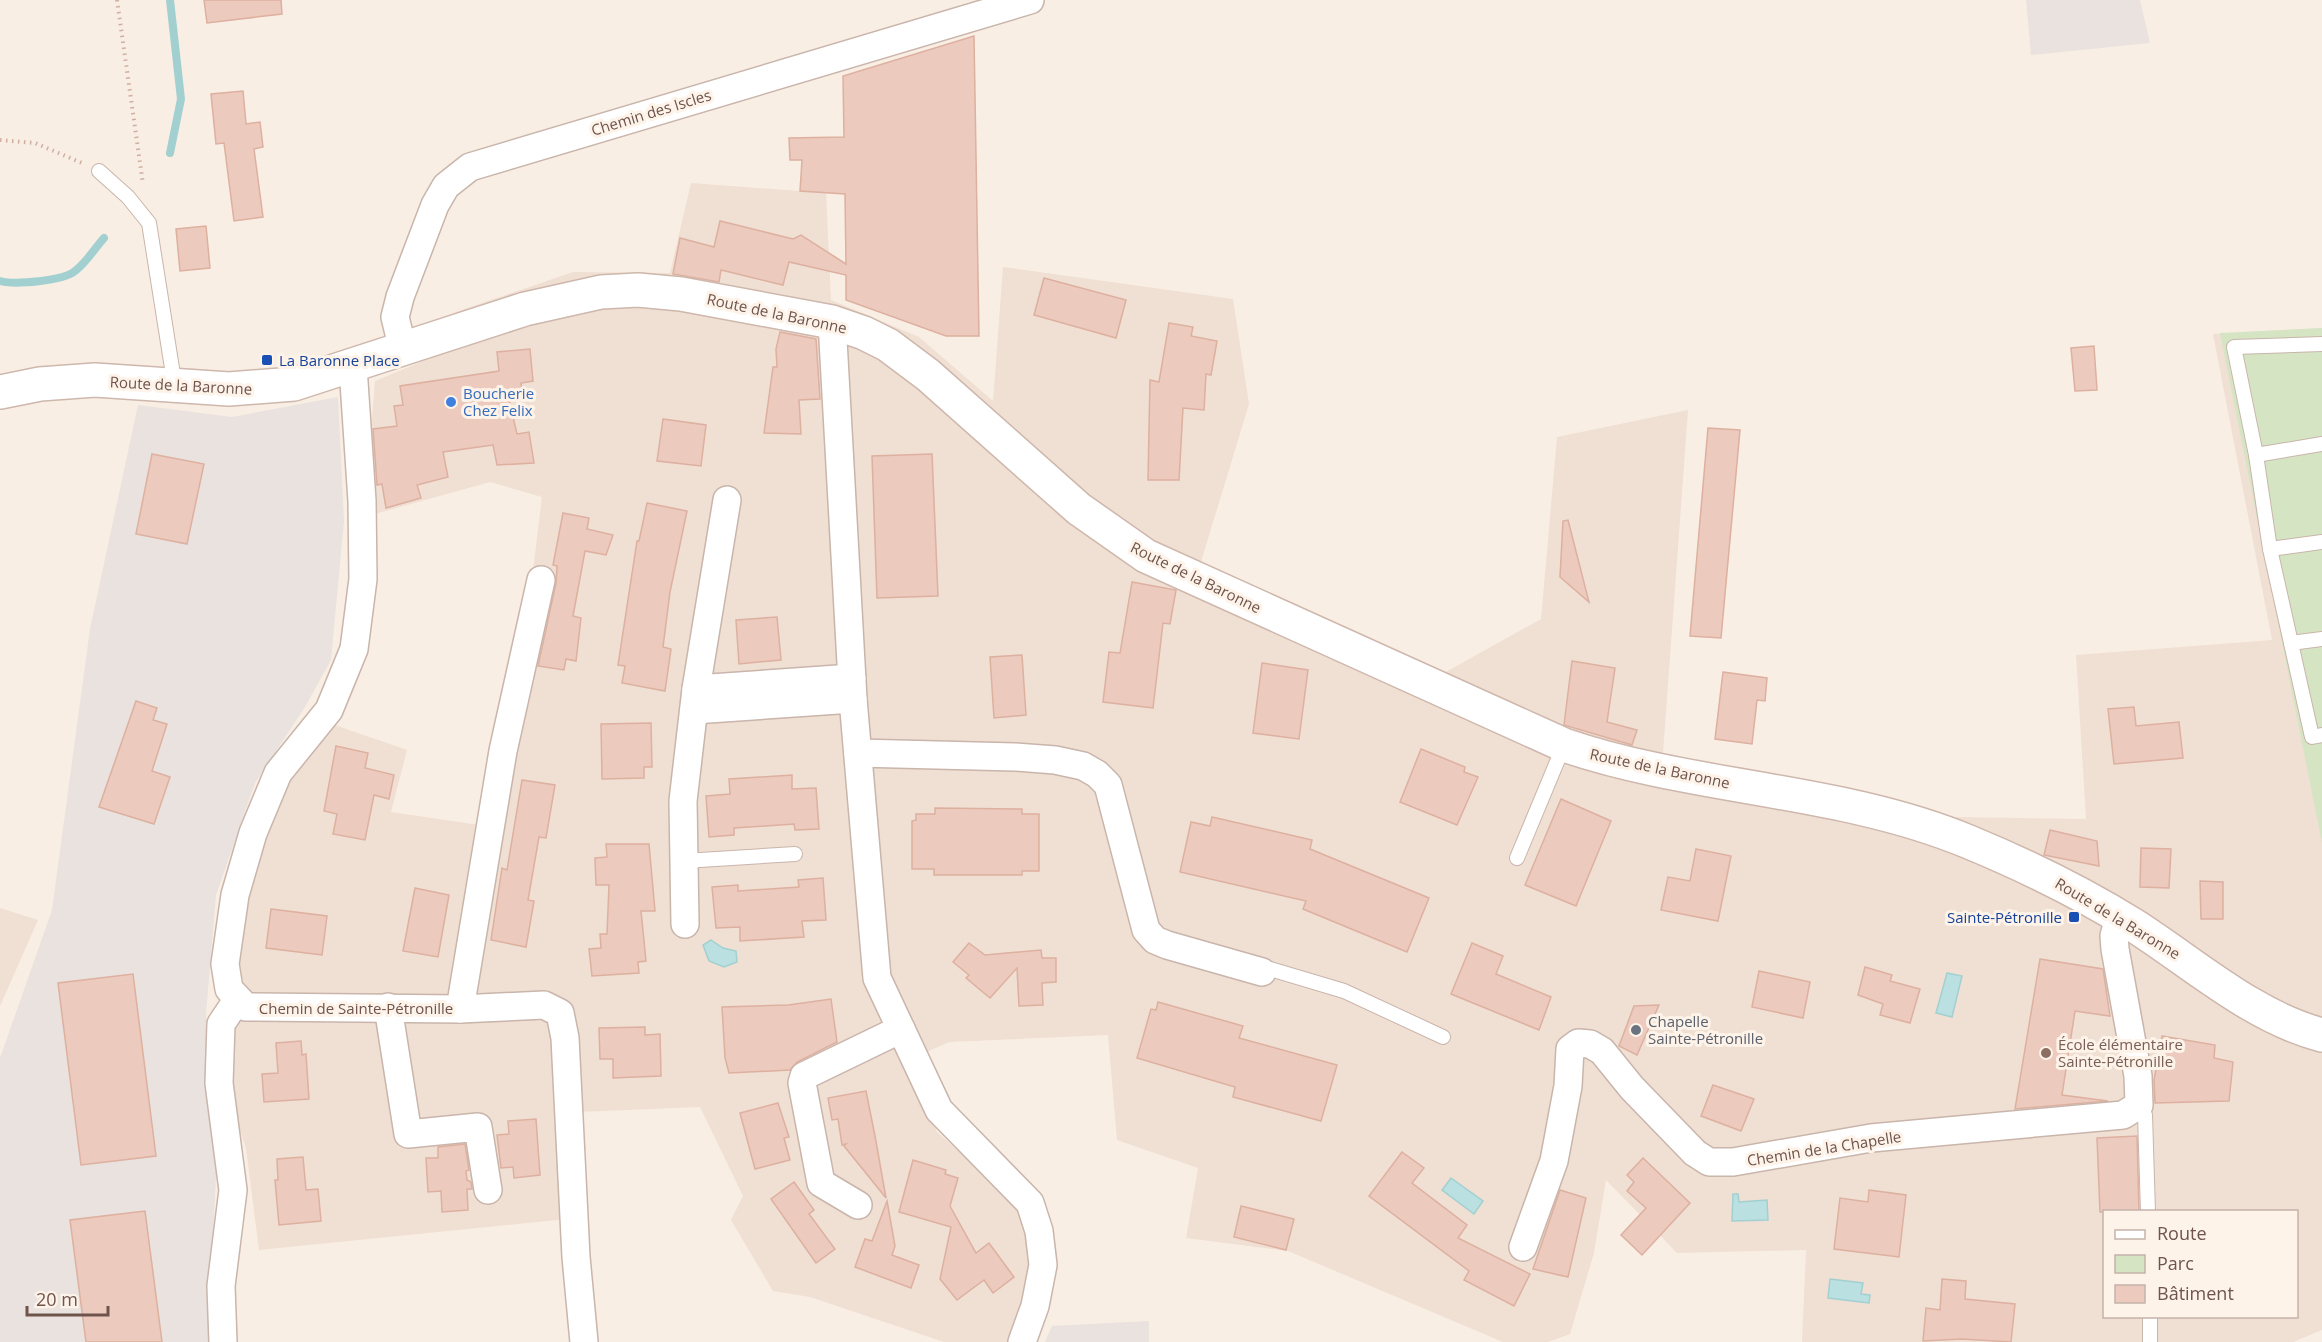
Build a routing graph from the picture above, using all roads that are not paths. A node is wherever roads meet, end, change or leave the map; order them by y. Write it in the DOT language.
graph roads {
  1 [pos="1030,0"];
  2 [pos="99,171"];
  3 [pos="832,322"];
  4 [pos="2322,344"];
  5 [pos="403,350"];
  6 [pos="353,367"];
  7 [pos="175,387"];
  8 [pos="0,392"];
  9 [pos="2322,444"];
  10 [pos="2256,455"];
  11 [pos="727,500"];
  12 [pos="2322,542"];
  13 [pos="2270,549"];
  14 [pos="542,580"];
  15 [pos="2322,639"];
  16 [pos="2291,643"];
  17 [pos="852,688"];
  18 [pos="695,699"];
  19 [pos="2322,735"];
  20 [pos="1564,745"];
  21 [pos="858,753"];
  22 [pos="795,854"];
  23 [pos="1516,858"];
  24 [pos="684,861"];
  25 [pos="2119,917"];
  26 [pos="685,924"];
  27 [pos="1262,972"];
  28 [pos="237,1000"];
  29 [pos="388,1007"];
  30 [pos="460,1009"];
  31 [pos="901,1029"];
  32 [pos="2322,1035"];
  33 [pos="1443,1037"];
  34 [pos="2139,1105"];
  35 [pos="488,1190"];
  36 [pos="858,1205"];
  37 [pos="2148,1210"];
  38 [pos="1523,1247"];
  39 [pos="2150,1318"];
  40 [pos="223,1342"];
  41 [pos="584,1342"];
  42 [pos="1022,1342"];
  43 [pos="2150,1342"];
  1 -- 5 [label="street, Chemin des Iscles"];
  2 -- 7 [label="lane"];
  3 -- 5 [label="main road, Route de la Baronne"];
  3 -- 17 [label="street"];
  3 -- 20 [label="main road, Route de la Baronne"];
  4 -- 10 [label="lane"];
  5 -- 6 [label="main road, Route de la Baronne"];
  6 -- 7 [label="main road, Route de la Baronne"];
  6 -- 28 [label="street, Chemin de Sainte-Pétronille"];
  7 -- 8 [label="main road, Route de la Baronne"];
  9 -- 10 [label="lane"];
  10 -- 13 [label="lane"];
  11 -- 18 [label="street"];
  12 -- 13 [label="lane"];
  13 -- 16 [label="lane"];
  14 -- 30 [label="street"];
  15 -- 16 [label="lane"];
  16 -- 19 [label="lane"];
  17 -- 18 [label="street"];
  17 -- 21 [label="street"];
  18 -- 24 [label="street"];
  20 -- 23 [label="lane"];
  20 -- 25 [label="main road, Route de la Baronne"];
  21 -- 27 [label="street"];
  21 -- 31 [label="street"];
  22 -- 24 [label="lane"];
  24 -- 26 [label="street"];
  25 -- 32 [label="main road, Route de la Baronne"];
  25 -- 34 [label="street"];
  27 -- 33 [label="lane"];
  28 -- 29 [label="street, Chemin de Sainte-Pétronille"];
  28 -- 40 [label="street"];
  29 -- 30 [label="street, Chemin de Sainte-Pétronille"];
  29 -- 35 [label="street"];
  30 -- 41 [label="street, Chemin de Sainte-Pétronille"];
  31 -- 36 [label="street"];
  31 -- 42 [label="street"];
  34 -- 37 [label="lane"];
  34 -- 38 [label="street, Chemin de la Chapelle"];
  39 -- 43 [label="lane"];
}
